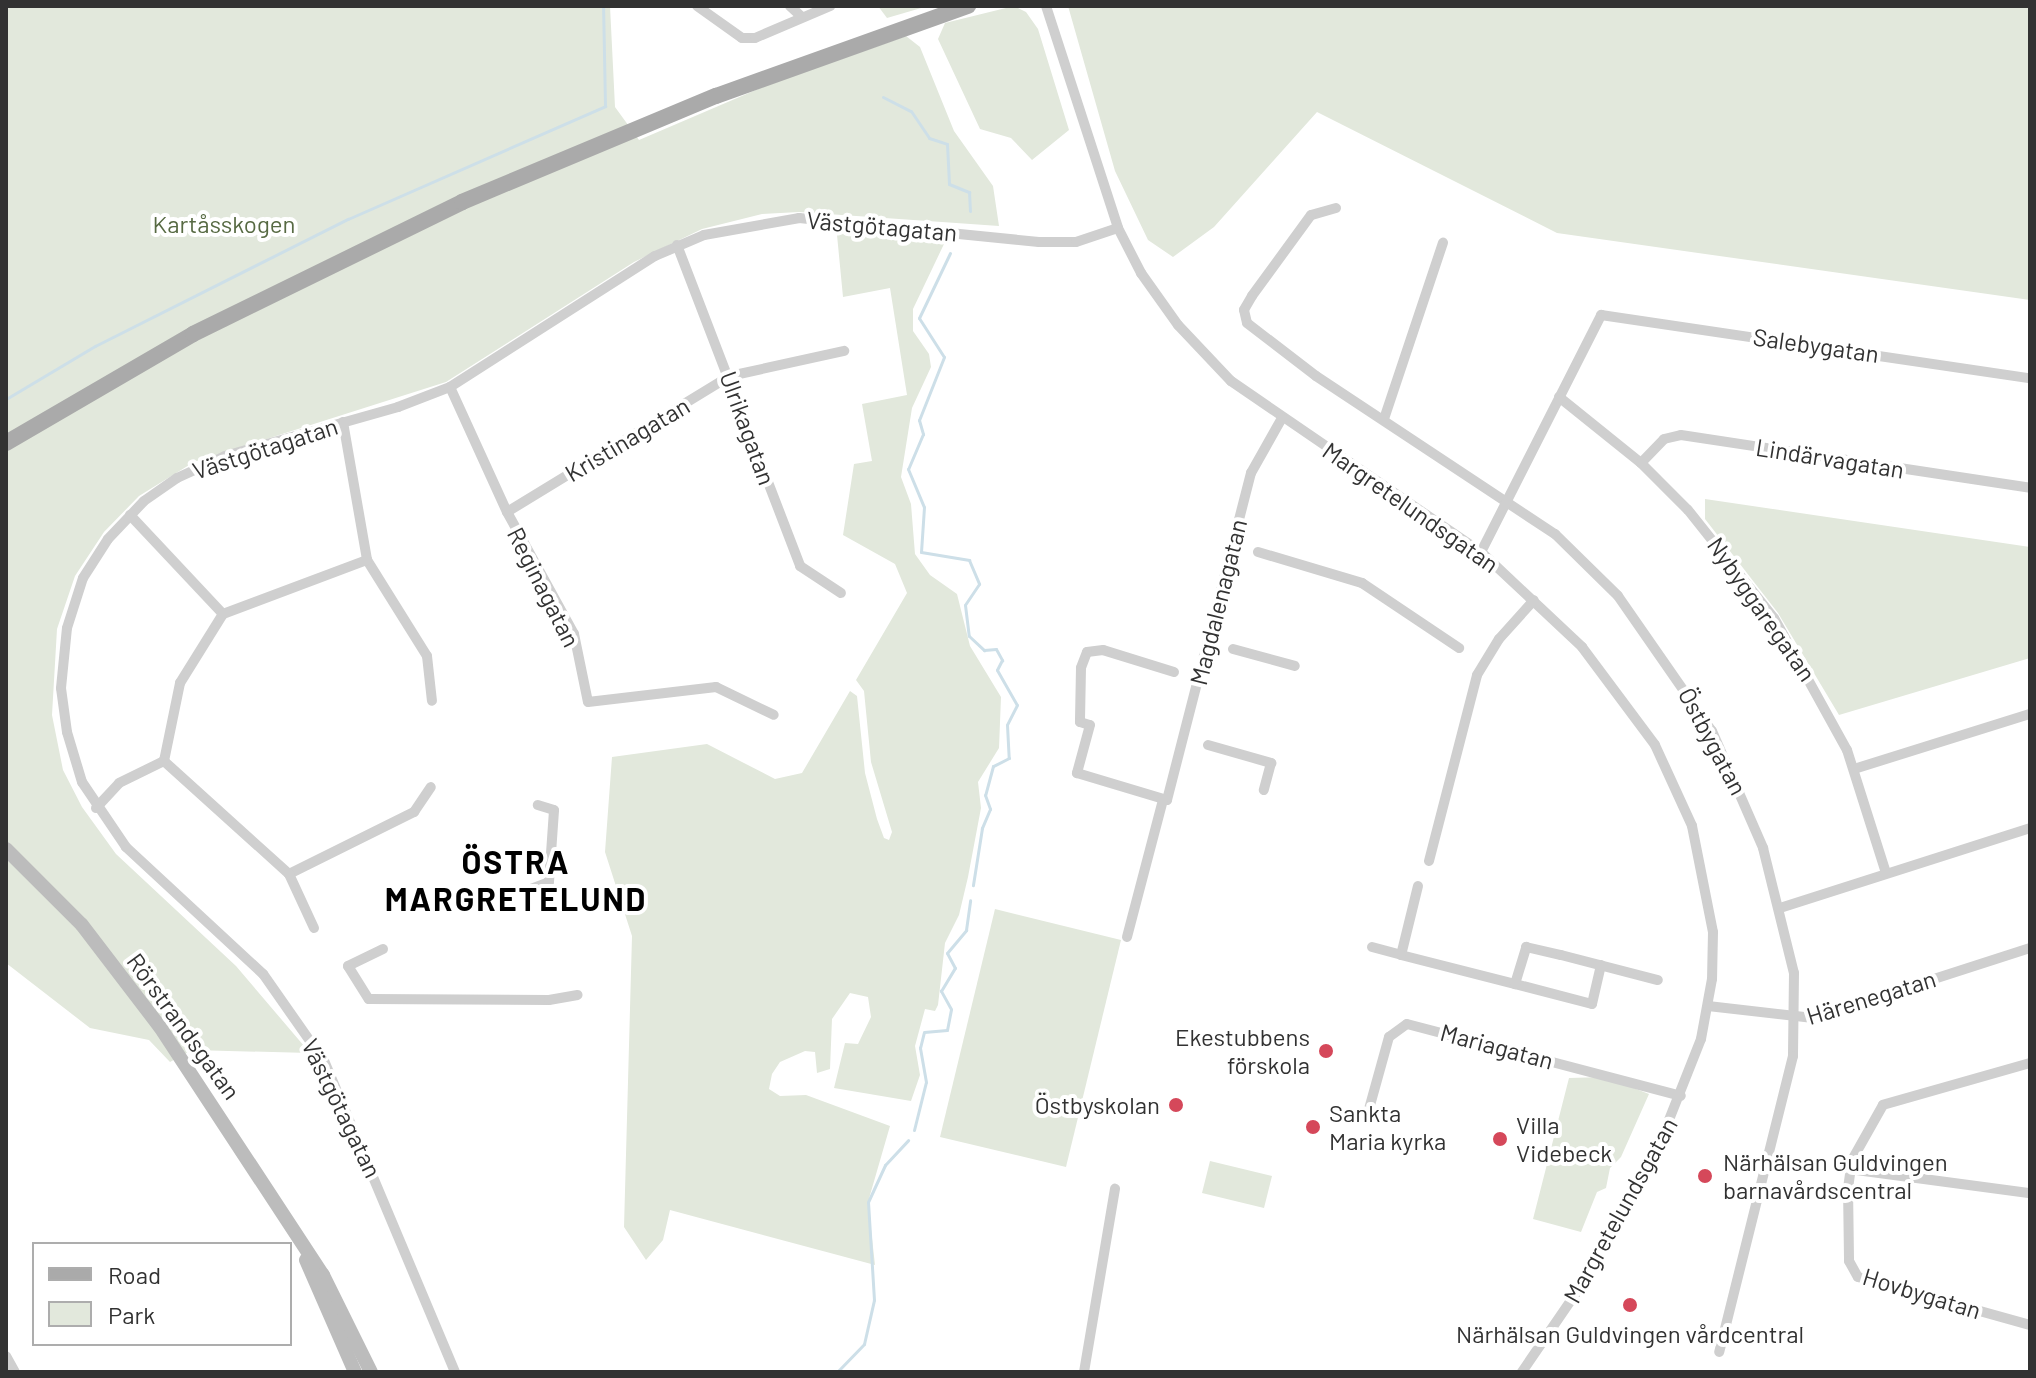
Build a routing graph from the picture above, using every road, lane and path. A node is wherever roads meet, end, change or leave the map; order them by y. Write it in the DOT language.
graph roads {
  1 [pos="697,6"];
  2 [pos="790,6"];
  3 [pos="830,6"];
  4 [pos="968,6"];
  5 [pos="1046,6"];
  6 [pos="802,17"];
  7 [pos="1336,208"];
  8 [pos="1118,228"];
  9 [pos="1443,243"];
  10 [pos="677,245"];
  11 [pos="844,351"];
  12 [pos="730,376"];
  13 [pos="2030,378"];
  14 [pos="450,387"];
  15 [pos="1559,397"];
  16 [pos="1282,418"];
  17 [pos="1384,419"];
  18 [pos="343,422"];
  19 [pos="6,443"];
  20 [pos="1641,463"];
  21 [pos="2030,488"];
  22 [pos="1510,502"];
  23 [pos="507,512"];
  24 [pos="130,515"];
  25 [pos="1258,552"];
  26 [pos="1481,552"];
  27 [pos="367,560"];
  28 [pos="841,593"];
  29 [pos="1534,600"];
  30 [pos="223,614"];
  31 [pos="1459,648"];
  32 [pos="1233,649"];
  33 [pos="1295,666"];
  34 [pos="1174,672"];
  35 [pos="432,701"];
  36 [pos="2030,714"];
  37 [pos="774,715"];
  38 [pos="1208,745"];
  39 [pos="164,761"];
  40 [pos="1854,769"];
  41 [pos="431,787"];
  42 [pos="1264,790"];
  43 [pos="1166,796"];
  44 [pos="538,805"];
  45 [pos="96,808"];
  46 [pos="2030,828"];
  47 [pos="6,849"];
  48 [pos="1429,861"];
  49 [pos="1886,873"];
  50 [pos="289,874"];
  51 [pos="1418,886"];
  52 [pos="531,889"];
  53 [pos="1780,908"];
  54 [pos="314,928"];
  55 [pos="1127,937"];
  56 [pos="1372,947"];
  57 [pos="2030,948"];
  58 [pos="383,949"];
  59 [pos="1401,955"];
  60 [pos="1601,965"];
  61 [pos="1658,980"];
  62 [pos="1515,984"];
  63 [pos="578,995"];
  64 [pos="1708,1006"];
  65 [pos="1795,1020"];
  66 [pos="2030,1063"];
  67 [pos="1681,1096"];
  68 [pos="1369,1109"];
  69 [pos="1849,1169"];
  70 [pos="1115,1189"];
  71 [pos="2030,1193"];
  72 [pos="302,1249"];
  73 [pos="2030,1325"];
  74 [pos="1719,1352"];
  75 [pos="6,1356"];
  76 [pos="15,1372"];
  77 [pos="355,1372"];
  78 [pos="371,1372"];
  79 [pos="455,1372"];
  80 [pos="1084,1372"];
  81 [pos="1522,1372"];
  1 -- 6 [label="street"];
  2 -- 6 [label="street"];
  3 -- 6 [label="street"];
  4 -- 19 [label="main road"];
  5 -- 8 [label="street, Margretelundsgatan"];
  7 -- 17 [label="street, Östbygatan"];
  8 -- 10 [label="street, Västgötagatan"];
  8 -- 16 [label="street, Margretelundsgatan"];
  9 -- 17 [label="street"];
  10 -- 12 [label="street, Ulrikagatan"];
  10 -- 14 [label="street, Västgötagatan"];
  11 -- 12 [label="street, Kristinagatan"];
  12 -- 23 [label="street, Kristinagatan"];
  12 -- 28 [label="street, Ulrikagatan"];
  13 -- 15 [label="street, Salebygatan"];
  14 -- 18 [label="street, Västgötagatan"];
  14 -- 23 [label="street, Reginagatan"];
  15 -- 20 [label="street, Nybyggaregatan"];
  15 -- 22 [label="street"];
  16 -- 26 [label="street, Margretelundsgatan"];
  16 -- 43 [label="street, Magdalenagatan"];
  17 -- 22 [label="street, Östbygatan"];
  18 -- 24 [label="street, Västgötagatan"];
  18 -- 27 [label="street"];
  20 -- 21 [label="street, Lindärvagatan"];
  20 -- 40 [label="street, Nybyggaregatan"];
  22 -- 26 [label="street"];
  22 -- 53 [label="street, Östbygatan"];
  23 -- 37 [label="street, Reginagatan"];
  24 -- 30 [label="street"];
  24 -- 45 [label="street, Västgötagatan"];
  25 -- 31 [label="street"];
  26 -- 29 [label="street, Margretelundsgatan"];
  27 -- 30 [label="street"];
  27 -- 35 [label="street"];
  29 -- 48 [label="street"];
  29 -- 64 [label="street, Margretelundsgatan"];
  30 -- 39 [label="street"];
  32 -- 33 [label="street"];
  34 -- 43 [label="street"];
  36 -- 40 [label="street"];
  38 -- 42 [label="street"];
  39 -- 45 [label="street"];
  39 -- 50 [label="street"];
  40 -- 49 [label="street, Nybyggaregatan"];
  41 -- 50 [label="street"];
  43 -- 55 [label="street, Magdalenagatan"];
  44 -- 52 [label="street"];
  45 -- 79 [label="street, Västgötagatan"];
  46 -- 49 [label="street"];
  47 -- 72 [label="main road, Rörstrandsgatan"];
  49 -- 53 [label="street"];
  50 -- 54 [label="street"];
  51 -- 59 [label="street"];
  53 -- 65 [label="street, Östbygatan"];
  56 -- 59 [label="street"];
  57 -- 65 [label="street, Härenegatan"];
  58 -- 63 [label="street"];
  59 -- 62 [label="street"];
  60 -- 61 [label="street"];
  60 -- 62 [label="street"];
  60 -- 62 [label="street"];
  64 -- 65 [label="street, Härenegatan"];
  64 -- 67 [label="street, Margretelundsgatan"];
  65 -- 74 [label="street, Östbygatan"];
  66 -- 69 [label="street, Hovbygatan"];
  67 -- 68 [label="street, Mariagatan"];
  67 -- 81 [label="street, Margretelundsgatan"];
  69 -- 71 [label="street"];
  69 -- 73 [label="street, Hovbygatan"];
  70 -- 80 [label="street"];
  72 -- 77 [label="main road, Rörstrandsgatan"];
  72 -- 78 [label="main road, Rörstrandsgatan"];
  75 -- 76 [label="street"];
}
